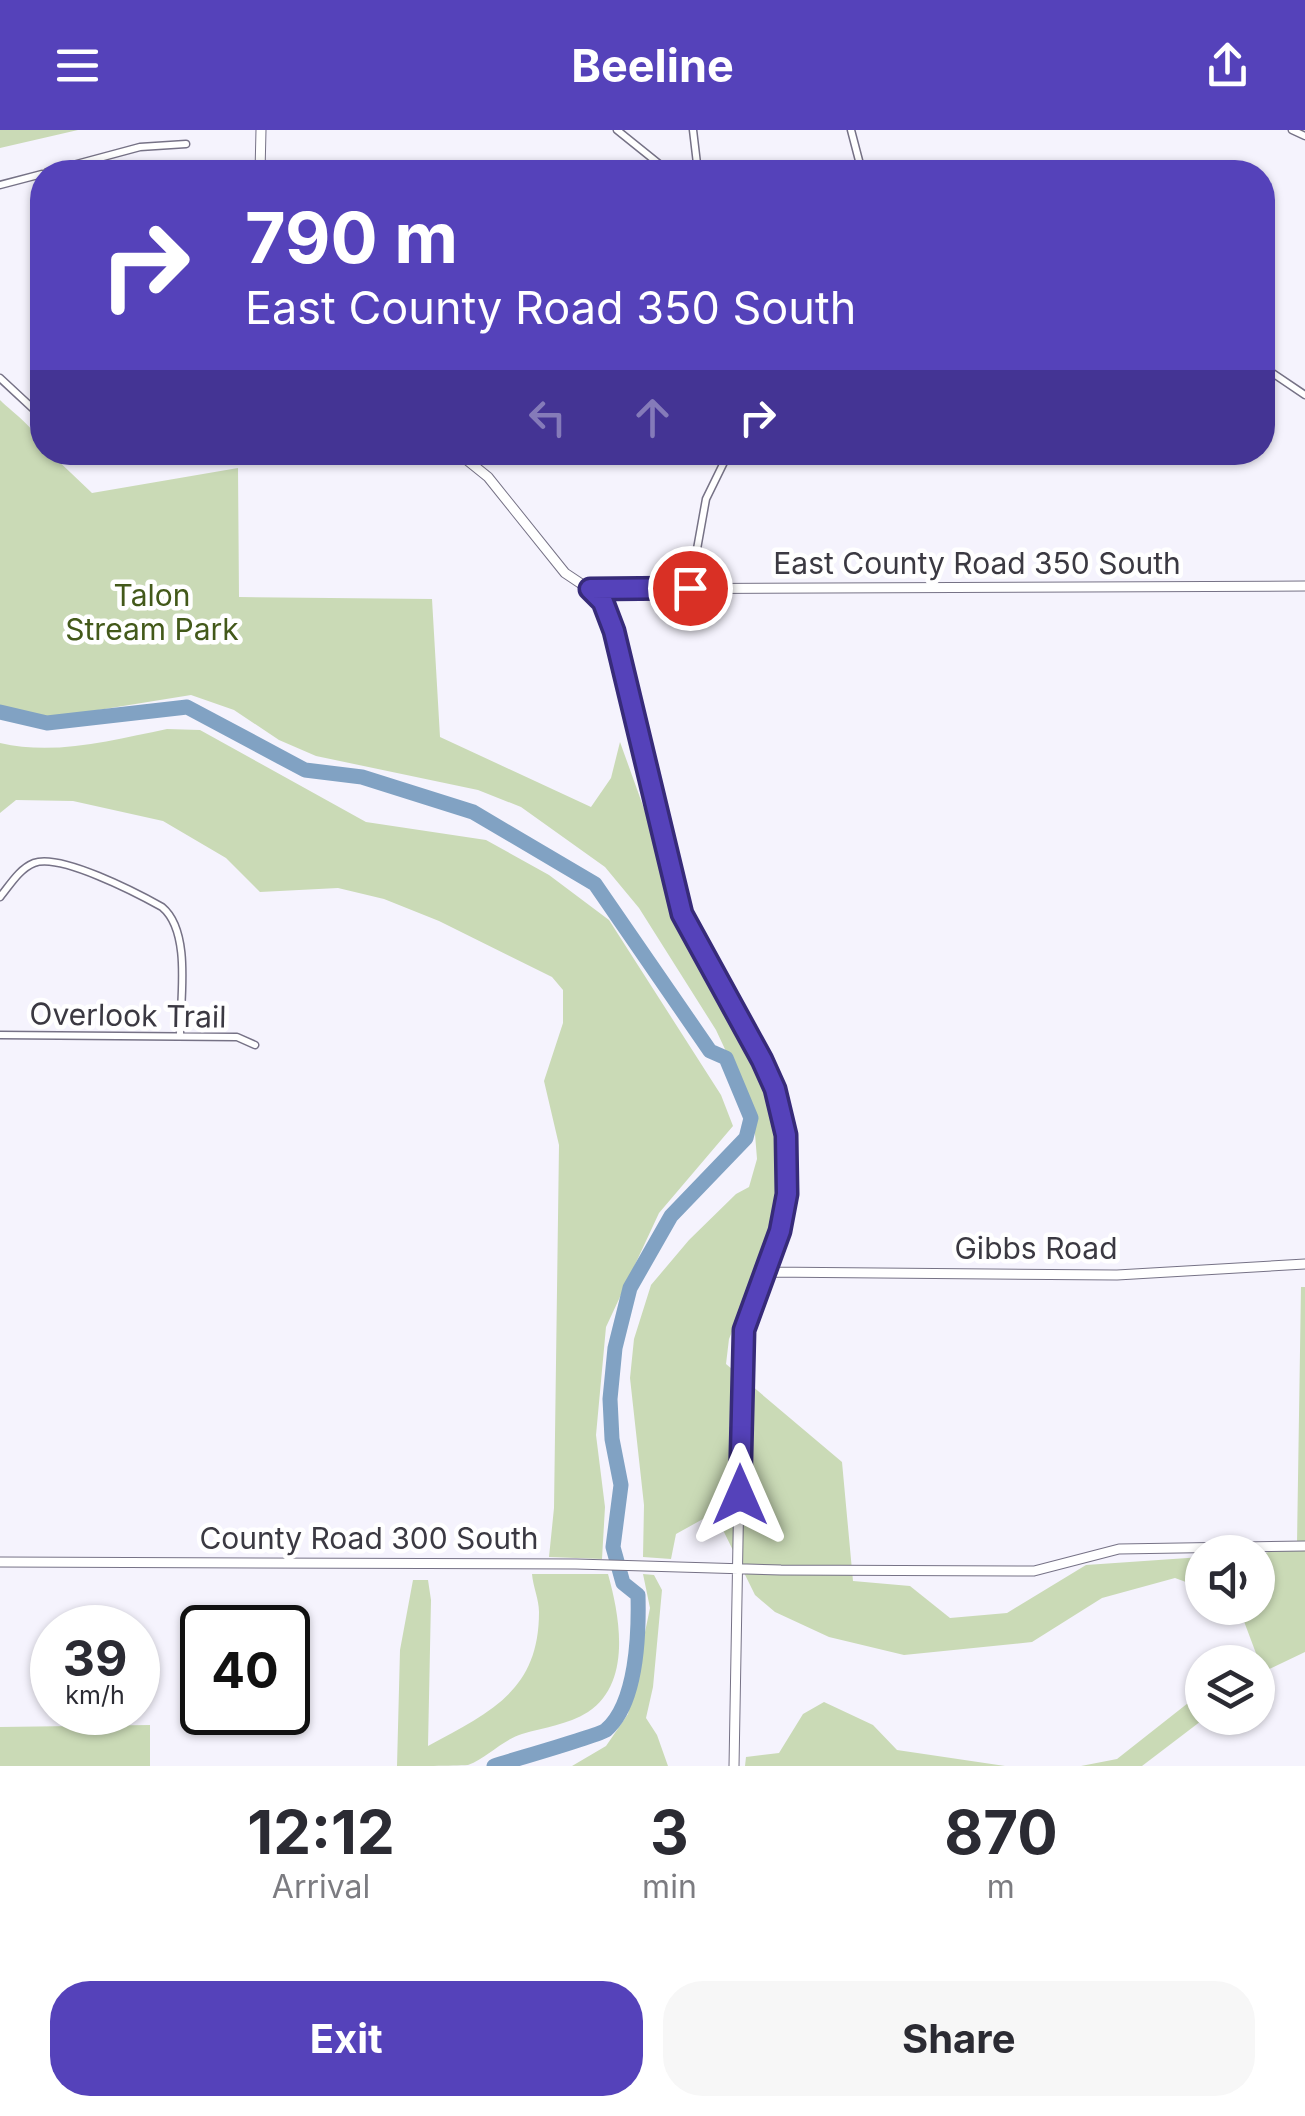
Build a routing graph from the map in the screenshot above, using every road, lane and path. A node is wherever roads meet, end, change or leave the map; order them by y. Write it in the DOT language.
graph roads {
  1 [pos="260,130"];
  2 [pos="616,130"];
  3 [pos="693,130"];
  4 [pos="851,130"];
  5 [pos="186,144"];
  6 [pos="94,160"];
  7 [pos="260,160"];
  8 [pos="654,160"];
  9 [pos="697,160"];
  10 [pos="859,160"];
  11 [pos="30,177"];
  12 [pos="0,185"];
  13 [pos="1275,375"];
  14 [pos="0,378"];
  15 [pos="1305,395"];
  16 [pos="30,406"];
  17 [pos="473,465"];
  18 [pos="720,465"];
  19 [pos="1305,586"];
  20 [pos="690,588"];
  21 [pos="590,589"];
  22 [pos="0,897"];
  23 [pos="0,1035"];
  24 [pos="180,1036"];
  25 [pos="254,1045"];
  26 [pos="1305,1264"];
  27 [pos="766,1272"];
  28 [pos="1305,1546"];
  29 [pos="0,1562"];
  30 [pos="737,1569"];
  31 [pos="734,1766"];
  1 -- 7 [label="street"];
  2 -- 8 [label="street"];
  3 -- 9 [label="street"];
  4 -- 10 [label="street"];
  5 -- 6 [label="street"];
  11 -- 12 [label="street"];
  13 -- 15 [label="street"];
  14 -- 16 [label="street"];
  17 -- 21 [label="street"];
  18 -- 20 [label="street"];
  19 -- 20 [label="street, East County Road 350 South"];
  20 -- 21 [label="street, East County Road 350 South"];
  21 -- 27 [label="street"];
  22 -- 24 [label="street"];
  23 -- 24 [label="street, Overlook Trail"];
  24 -- 25 [label="street, Overlook Trail"];
  26 -- 27 [label="street, Gibbs Road"];
  27 -- 30 [label="street"];
  28 -- 30 [label="street, County Road 300 South"];
  29 -- 30 [label="street, County Road 300 South"];
  30 -- 31 [label="street"];
}
